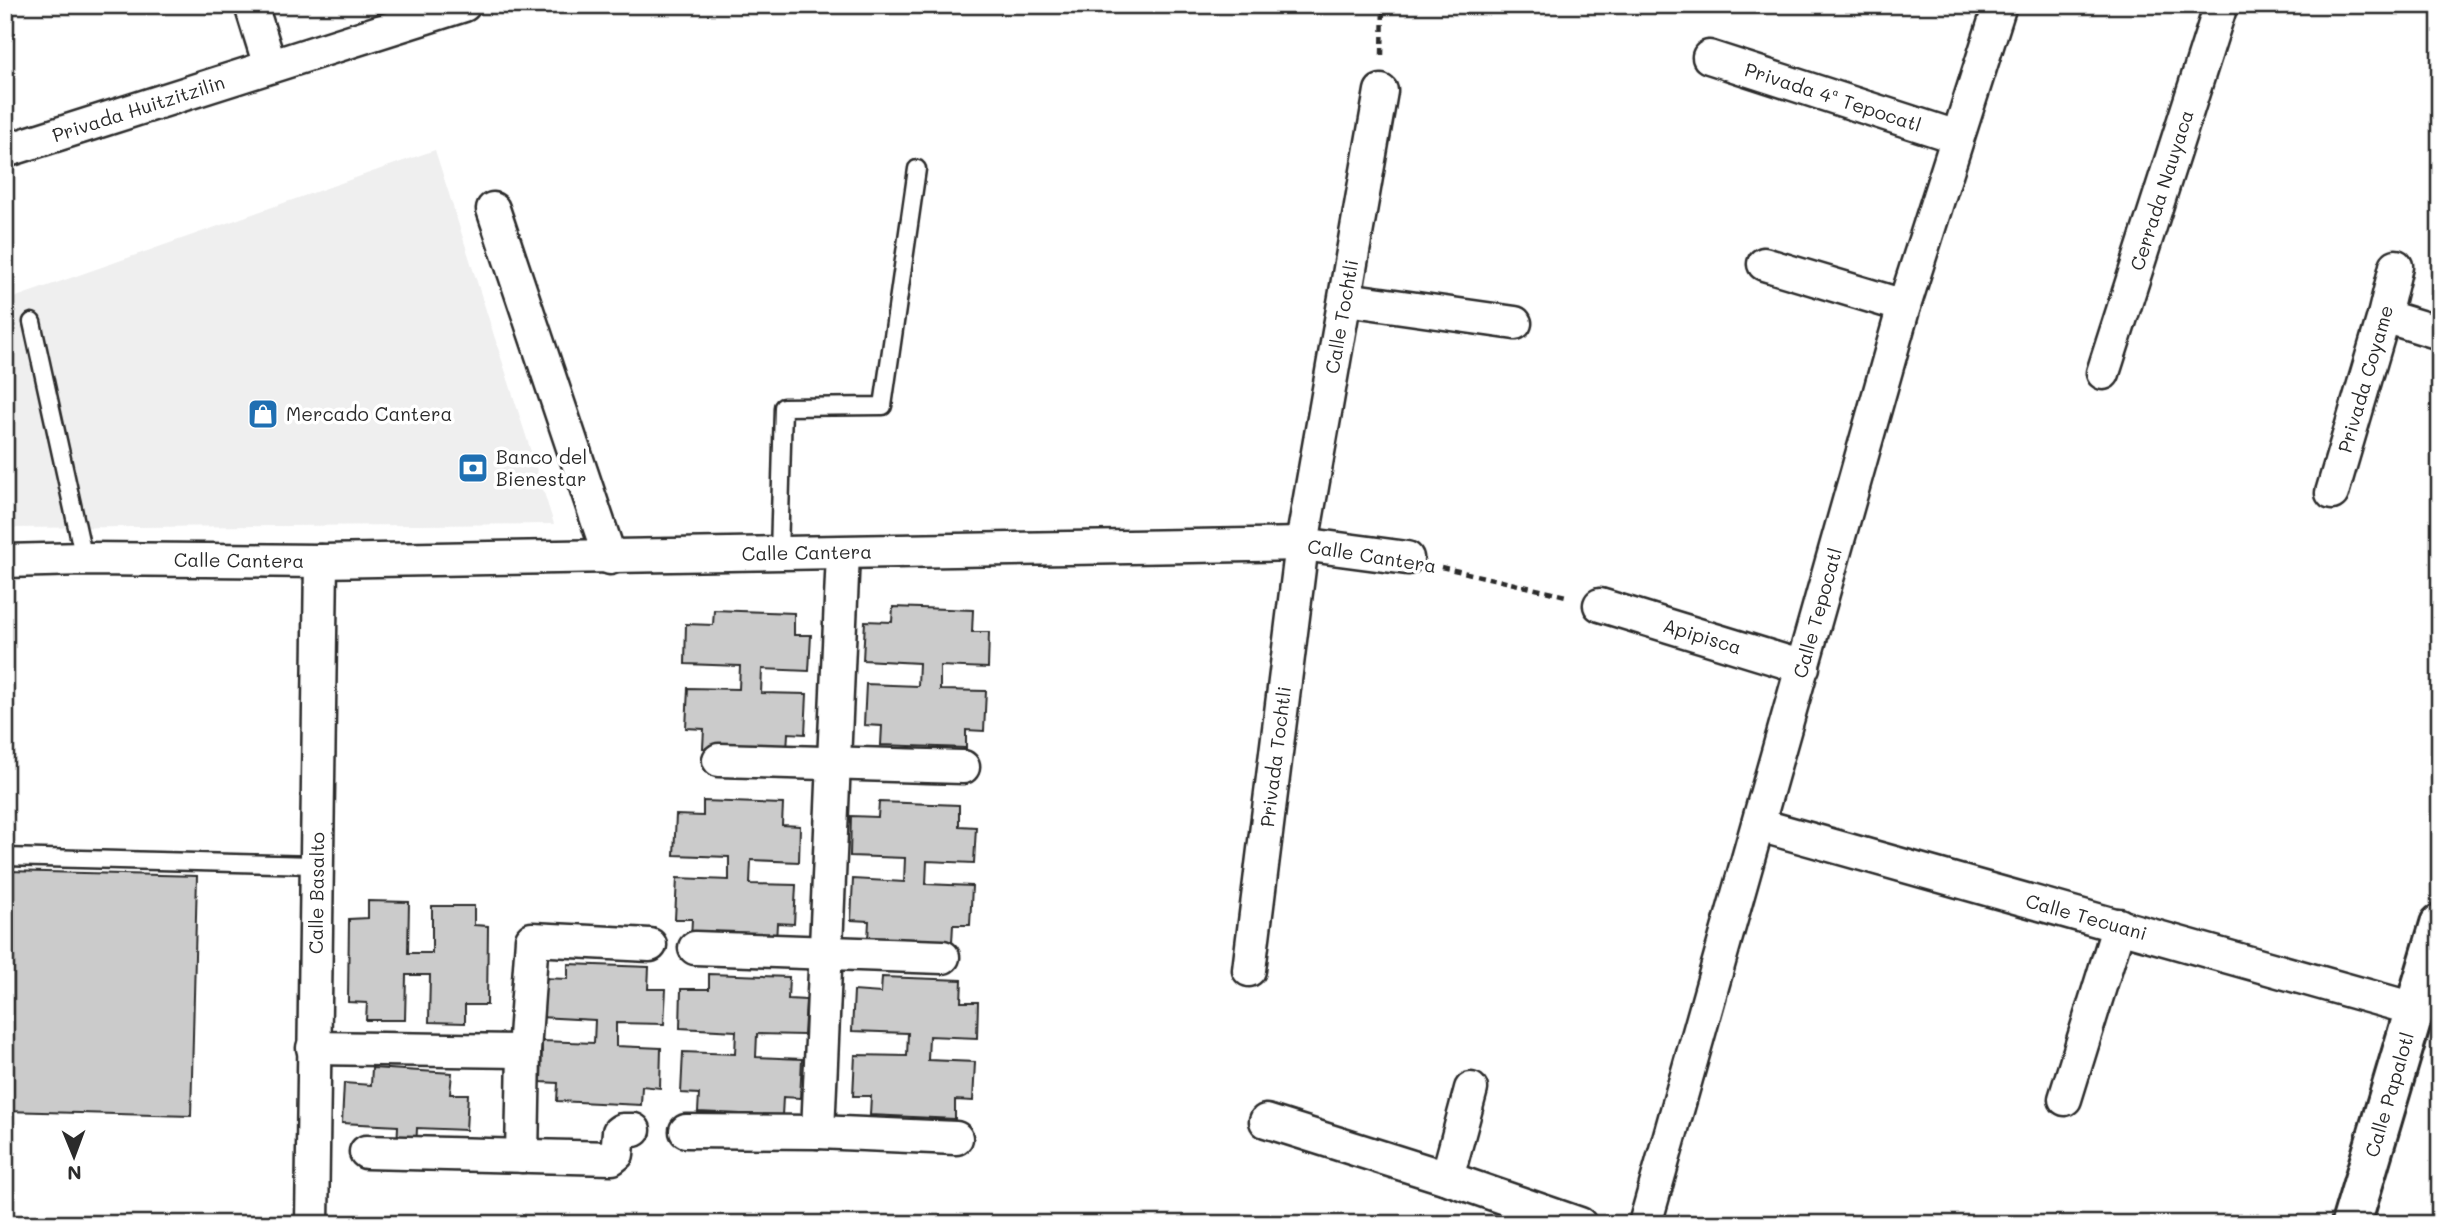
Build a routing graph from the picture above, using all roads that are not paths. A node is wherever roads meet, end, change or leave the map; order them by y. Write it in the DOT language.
graph roads {
  1 [pos="251,5"];
  2 [pos="464,5"];
  3 [pos="2000,5"];
  4 [pos="2221,5"];
  5 [pos="1709,57"];
  6 [pos="270,66"];
  7 [pos="1381,91"];
  8 [pos="1957,137"];
  9 [pos="5,151"];
  10 [pos="917,169"];
  11 [pos="494,209"];
  12 [pos="1764,264"];
  13 [pos="2396,266"];
  14 [pos="1346,299"];
  15 [pos="1904,306"];
  16 [pos="2384,316"];
  17 [pos="32,322"];
  18 [pos="1515,323"];
  19 [pos="2440,333"];
  20 [pos="2103,373"];
  21 [pos="2332,493"];
  22 [pos="1302,544"];
  23 [pos="843,553"];
  24 [pos="779,555"];
  25 [pos="610,558"];
  26 [pos="1408,558"];
  27 [pos="84,559"];
  28 [pos="5,561"];
  29 [pos="321,561"];
  30 [pos="1600,605"];
  31 [pos="1803,667"];
  32 [pos="719,760"];
  33 [pos="835,763"];
  34 [pos="962,767"];
  35 [pos="1759,825"];
  36 [pos="5,857"];
  37 [pos="315,865"];
  38 [pos="2440,924"];
  39 [pos="2119,925"];
  40 [pos="650,945"];
  41 [pos="695,947"];
  42 [pos="826,953"];
  43 [pos="943,957"];
  44 [pos="1249,970"];
  45 [pos="2414,1009"];
  46 [pos="313,1048"];
  47 [pos="524,1051"];
  48 [pos="1471,1089"];
  49 [pos="2064,1098"];
  50 [pos="1266,1121"];
  51 [pos="634,1129"];
  52 [pos="687,1131"];
  53 [pos="818,1132"];
  54 [pos="956,1138"];
  55 [pos="366,1152"];
  56 [pos="522,1156"];
  57 [pos="1447,1178"];
  58 [pos="312,1224"];
  59 [pos="1580,1224"];
  60 [pos="1645,1224"];
  61 [pos="2351,1224"];
  1 -- 6 [label="street"];
  2 -- 6 [label="street, Privada Huitzitzilin"];
  3 -- 8 [label="street, Calle Tepocatl"];
  4 -- 20 [label="street, Cerrada Nauyaca"];
  5 -- 8 [label="street, Privada 4ª Tepocatl"];
  6 -- 9 [label="street, Privada Huitzitzilin"];
  7 -- 14 [label="street, Calle Tochtli"];
  8 -- 15 [label="street, Calle Tepocatl"];
  10 -- 24 [label="lane"];
  11 -- 25 [label="street"];
  12 -- 15 [label="street"];
  13 -- 16 [label="street, Privada Coyame"];
  14 -- 18 [label="street"];
  14 -- 22 [label="street, Calle Tochtli"];
  15 -- 31 [label="street, Calle Tepocatl"];
  16 -- 19 [label="street"];
  16 -- 21 [label="street, Privada Coyame"];
  17 -- 27 [label="lane"];
  22 -- 23 [label="street, Calle Cantera"];
  22 -- 26 [label="street, Calle Cantera"];
  22 -- 44 [label="street, Privada Tochtli"];
  23 -- 24 [label="street, Calle Cantera"];
  23 -- 33 [label="street"];
  24 -- 25 [label="street, Calle Cantera"];
  25 -- 29 [label="street, Calle Cantera"];
  27 -- 28 [label="street, Calle Cantera"];
  27 -- 29 [label="street, Calle Cantera"];
  29 -- 37 [label="street, Calle Basalto"];
  30 -- 31 [label="street, Apipisca"];
  31 -- 35 [label="street, Calle Tepocatl"];
  32 -- 33 [label="street"];
  33 -- 34 [label="street"];
  33 -- 42 [label="street"];
  35 -- 39 [label="street, Calle Tecuani"];
  35 -- 60 [label="street, Calle Tepocatl"];
  36 -- 37 [label="lane"];
  37 -- 46 [label="street, Calle Basalto"];
  38 -- 45 [label="street, Calle Papalotl"];
  39 -- 45 [label="street, Calle Tecuani"];
  39 -- 49 [label="street"];
  40 -- 47 [label="street"];
  41 -- 42 [label="street"];
  42 -- 43 [label="street"];
  42 -- 53 [label="street"];
  45 -- 61 [label="street, Calle Papalotl"];
  46 -- 47 [label="street"];
  46 -- 58 [label="street, Calle Basalto"];
  47 -- 56 [label="street"];
  48 -- 57 [label="street"];
  50 -- 57 [label="street"];
  51 -- 56 [label="street"];
  52 -- 53 [label="street"];
  53 -- 54 [label="street"];
  55 -- 56 [label="street"];
  57 -- 59 [label="street"];
}
